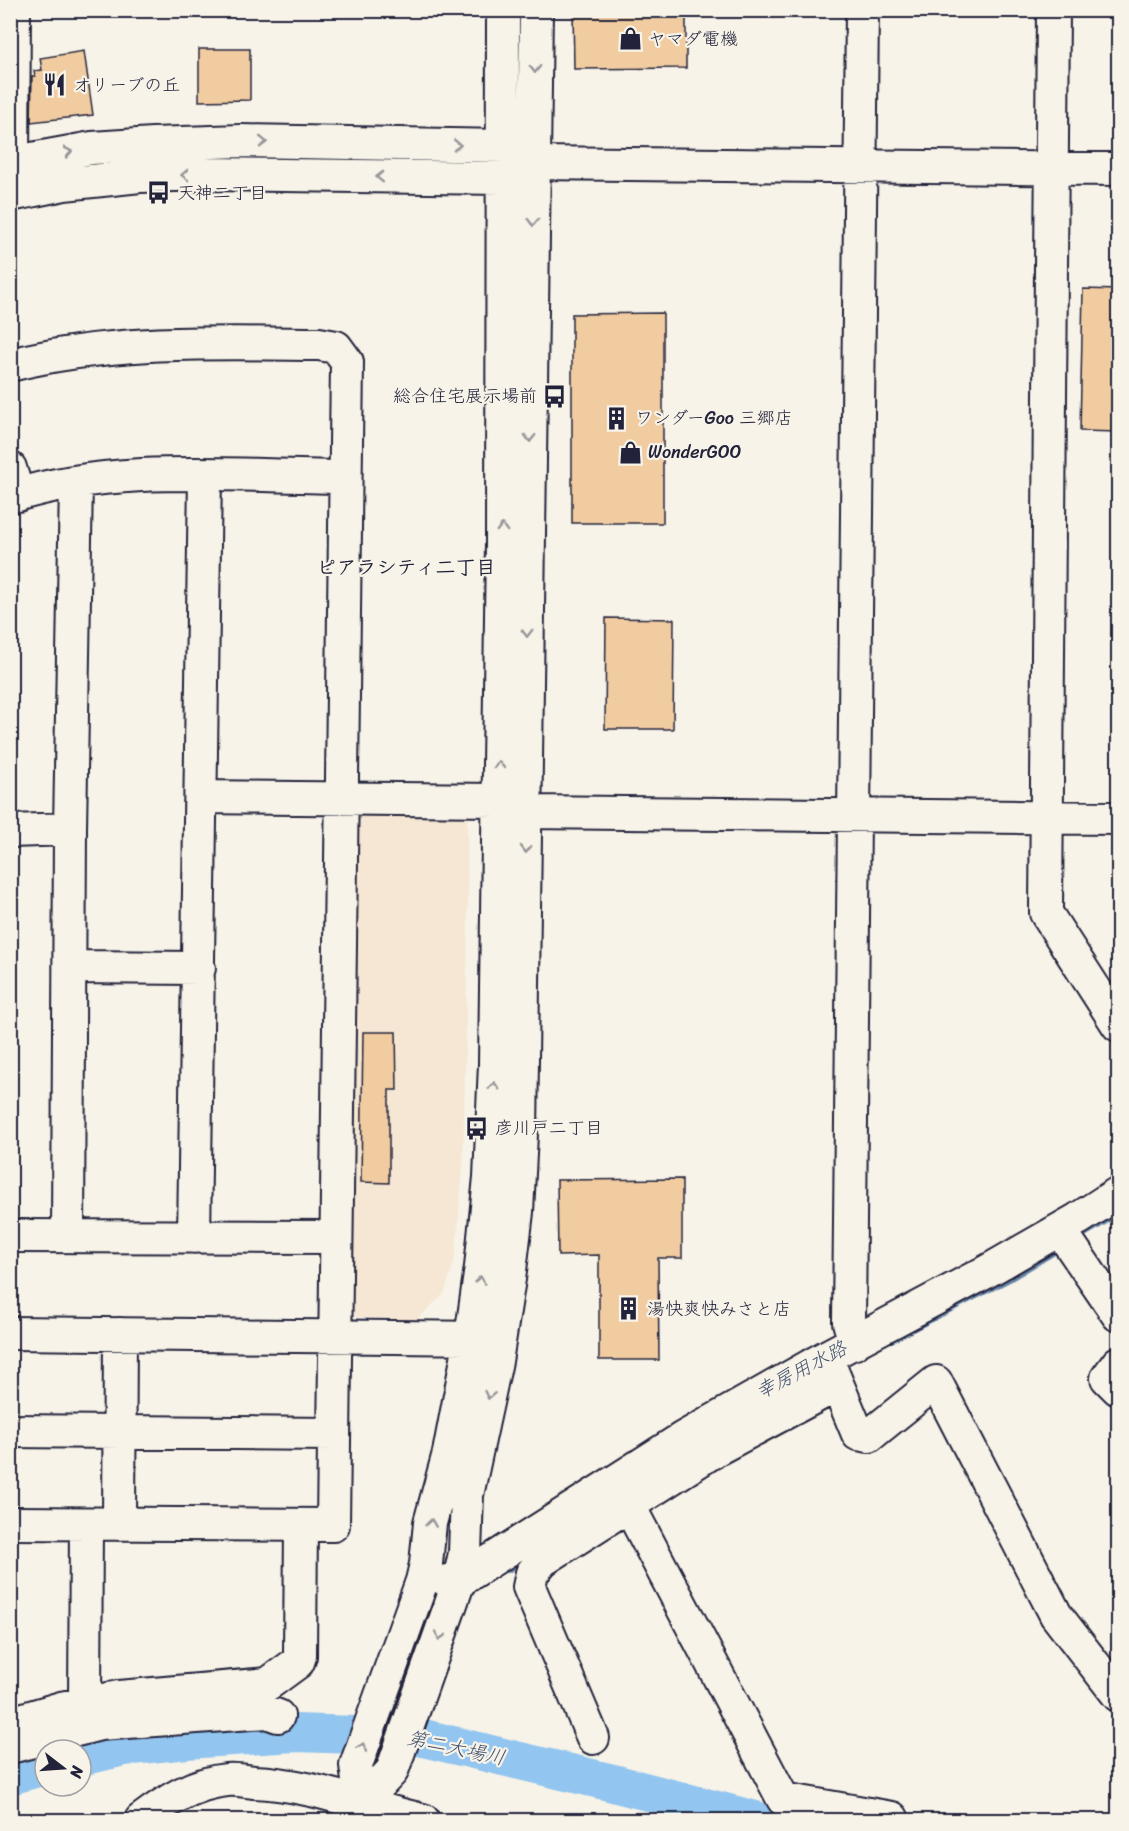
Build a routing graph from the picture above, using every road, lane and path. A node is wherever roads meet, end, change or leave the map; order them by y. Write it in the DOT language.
graph roads {
  1 [pos="14,10"];
  2 [pos="503,10"];
  3 [pos="536,10"];
  4 [pos="862,10"];
  5 [pos="1053,10"];
  6 [pos="502,146"];
  7 [pos="12,162"];
  8 [pos="534,163"];
  9 [pos="860,166"];
  10 [pos="1051,168"];
  11 [pos="1119,169"];
  12 [pos="501,178"];
  13 [pos="10,195"];
  14 [pos="10,366"];
  15 [pos="205,475"];
  16 [pos="345,477"];
  17 [pos="76,482"];
  18 [pos="13,487"];
  19 [pos="201,797"];
  20 [pos="341,799"];
  21 [pos="498,800"];
  22 [pos="527,812"];
  23 [pos="854,815"];
  24 [pos="1047,818"];
  25 [pos="1119,818"];
  26 [pos="70,829"];
  27 [pos="10,831"];
  28 [pos="71,967"];
  29 [pos="199,968"];
  30 [pos="1119,1025"];
  31 [pos="1119,1192"];
  32 [pos="10,1236"];
  33 [pos="68,1236"];
  34 [pos="194,1237"];
  35 [pos="335,1237"];
  36 [pos="1065,1238"];
  37 [pos="1119,1316"];
  38 [pos="10,1333"];
  39 [pos="120,1334"];
  40 [pos="334,1337"];
  41 [pos="486,1338"];
  42 [pos="855,1343"];
  43 [pos="1119,1363"];
  44 [pos="831,1371"];
  45 [pos="1119,1389"];
  46 [pos="10,1431"];
  47 [pos="119,1432"];
  48 [pos="334,1434"];
  49 [pos="628,1504"];
  50 [pos="10,1523"];
  51 [pos="86,1524"];
  52 [pos="119,1524"];
  53 [pos="301,1525"];
  54 [pos="422,1581"];
  55 [pos="459,1581"];
  56 [pos="1119,1695"];
  57 [pos="85,1703"];
  58 [pos="278,1716"];
  59 [pos="10,1723"];
  60 [pos="593,1738"];
  61 [pos="10,1747"];
  62 [pos="361,1804"];
  63 [pos="892,1820"];
  64 [pos="141,1821"];
  65 [pos="423,1821"];
  1 -- 7 [label="street"];
  2 -- 6 [label="street"];
  3 -- 8 [label="street, one-way"];
  4 -- 9 [label="street"];
  5 -- 10 [label="street"];
  7 -- 6 [label="street, one-way"];
  6 -- 8 [label="street"];
  6 -- 12 [label="street"];
  8 -- 9 [label="street"];
  8 -- 12 [label="street"];
  8 -- 22 [label="street, one-way"];
  9 -- 10 [label="street"];
  9 -- 23 [label="street"];
  10 -- 11 [label="street"];
  10 -- 24 [label="street"];
  12 -- 13 [label="street, one-way"];
  21 -- 12 [label="street, one-way"];
  14 -- 16 [label="street"];
  15 -- 16 [label="street"];
  15 -- 17 [label="street"];
  15 -- 19 [label="street"];
  16 -- 20 [label="street"];
  17 -- 18 [label="street"];
  17 -- 26 [label="street"];
  19 -- 20 [label="street"];
  19 -- 29 [label="street"];
  20 -- 21 [label="street"];
  20 -- 35 [label="street"];
  41 -- 21 [label="street, one-way"];
  22 -- 23 [label="street"];
  22 -- 41 [label="street, one-way"];
  23 -- 24 [label="street"];
  23 -- 42 [label="street"];
  24 -- 25 [label="street"];
  24 -- 30 [label="street"];
  26 -- 27 [label="street"];
  26 -- 28 [label="street"];
  28 -- 29 [label="street"];
  28 -- 33 [label="street"];
  29 -- 34 [label="street"];
  31 -- 36 [label="street"];
  32 -- 33 [label="street"];
  33 -- 34 [label="street"];
  34 -- 35 [label="street"];
  35 -- 40 [label="street"];
  36 -- 37 [label="street"];
  36 -- 42 [label="street"];
  38 -- 39 [label="street"];
  39 -- 40 [label="street"];
  39 -- 47 [label="street"];
  40 -- 41 [label="street"];
  40 -- 48 [label="street"];
  54 -- 41 [label="street, one-way"];
  41 -- 55 [label="street, one-way"];
  42 -- 44 [label="street"];
  43 -- 45 [label="street"];
  44 -- 49 [label="street"];
  44 -- 55 [label="street"];
  44 -- 56 [label="street"];
  46 -- 47 [label="street"];
  47 -- 48 [label="street"];
  47 -- 52 [label="street"];
  48 -- 53 [label="street"];
  49 -- 60 [label="street"];
  49 -- 63 [label="street"];
  50 -- 51 [label="street"];
  51 -- 52 [label="street"];
  51 -- 57 [label="street"];
  52 -- 53 [label="street"];
  53 -- 57 [label="street"];
  54 -- 55 [label="street"];
  62 -- 54 [label="street, one-way"];
  55 -- 62 [label="street, one-way"];
  57 -- 59 [label="street"];
  58 -- 61 [label="street"];
  62 -- 64 [label="street"];
  62 -- 65 [label="street"];
}
